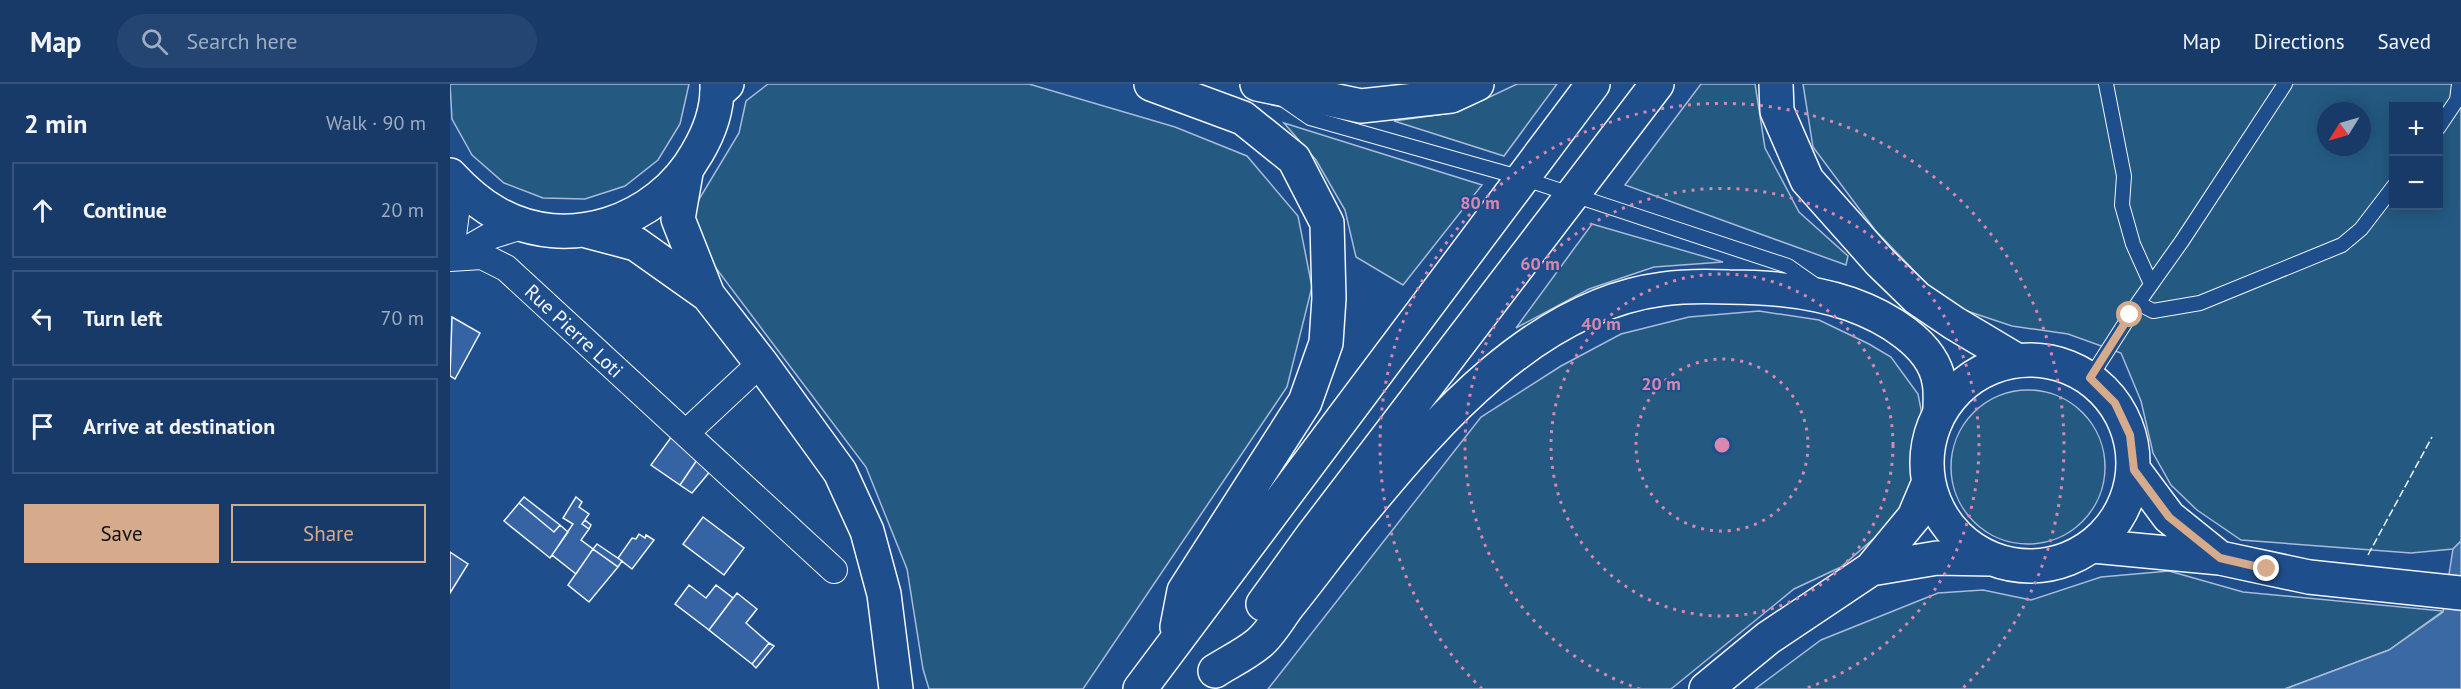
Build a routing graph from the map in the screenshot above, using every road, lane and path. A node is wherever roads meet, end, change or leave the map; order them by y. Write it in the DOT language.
graph roads {
  1 [pos="1151,84"];
  2 [pos="1477,84"];
  3 [pos="1593,84"];
  4 [pos="1657,84"];
  5 [pos="1776,84"];
  6 [pos="2106,84"];
  7 [pos="2285,84"];
  8 [pos="2459,84"];
  9 [pos="1262,86"];
  10 [pos="720,87"];
  11 [pos="2443,122"];
  12 [pos="686,172"];
  13 [pos="450,176"];
  14 [pos="1522,178"];
  15 [pos="2389,193"];
  16 [pos="1572,196"];
  17 [pos="525,225"];
  18 [pos="582,230"];
  19 [pos="450,259"];
  20 [pos="2151,284"];
  21 [pos="708,295"];
  22 [pos="1837,300"];
  23 [pos="2138,303"];
  24 [pos="2016,360"];
  25 [pos="761,363"];
  26 [pos="2090,378"];
  27 [pos="1940,410"];
  28 [pos="686,434"];
  29 [pos="2134,470"];
  30 [pos="1928,484"];
  31 [pos="2093,546"];
  32 [pos="2220,558"];
  33 [pos="1992,560"];
  34 [pos="1871,569"];
  35 [pos="834,570"];
  36 [pos="2461,593"];
  37 [pos="1175,639"];
  38 [pos="1209,680"];
  39 [pos="896,689"];
  40 [pos="1140,689"];
  41 [pos="1706,689"];
  1 -- 37 [label="main road"];
  2 -- 9 [label="main road"];
  3 -- 14 [label="main road"];
  4 -- 16 [label="main road"];
  5 -- 24 [label="main road"];
  6 -- 20 [label="lane"];
  7 -- 20 [label="lane"];
  8 -- 11 [label="lane"];
  9 -- 14 [label="lane"];
  10 -- 12 [label="main road"];
  12 -- 18 [label="main road"];
  12 -- 21 [label="main road"];
  13 -- 17 [label="main road"];
  13 -- 19 [label="street"];
  14 -- 16 [label="lane"];
  14 -- 37 [label="main road"];
  15 -- 23 [label="lane"];
  16 -- 22 [label="lane"];
  16 -- 38 [label="main road"];
  17 -- 18 [label="main road"];
  17 -- 19 [label="street"];
  18 -- 21 [label="main road"];
  19 -- 28 [label="street, Rue Pierre Loti"];
  20 -- 23 [label="lane"];
  21 -- 25 [label="main road"];
  22 -- 27 [label="main road"];
  22 -- 38 [label="main road"];
  23 -- 26 [label="lane"];
  24 -- 26 [label="main road"];
  24 -- 27 [label="main road"];
  25 -- 28 [label="street"];
  25 -- 39 [label="main road"];
  26 -- 29 [label="main road"];
  27 -- 30 [label="main road"];
  28 -- 35 [label="street, Rue Pierre Loti"];
  29 -- 31 [label="main road"];
  29 -- 32 [label="main road"];
  30 -- 33 [label="main road"];
  30 -- 34 [label="main road"];
  31 -- 32 [label="main road"];
  31 -- 33 [label="main road"];
  32 -- 36 [label="main road"];
  33 -- 34 [label="main road"];
  34 -- 41 [label="main road"];
  37 -- 40 [label="main road"];
}
